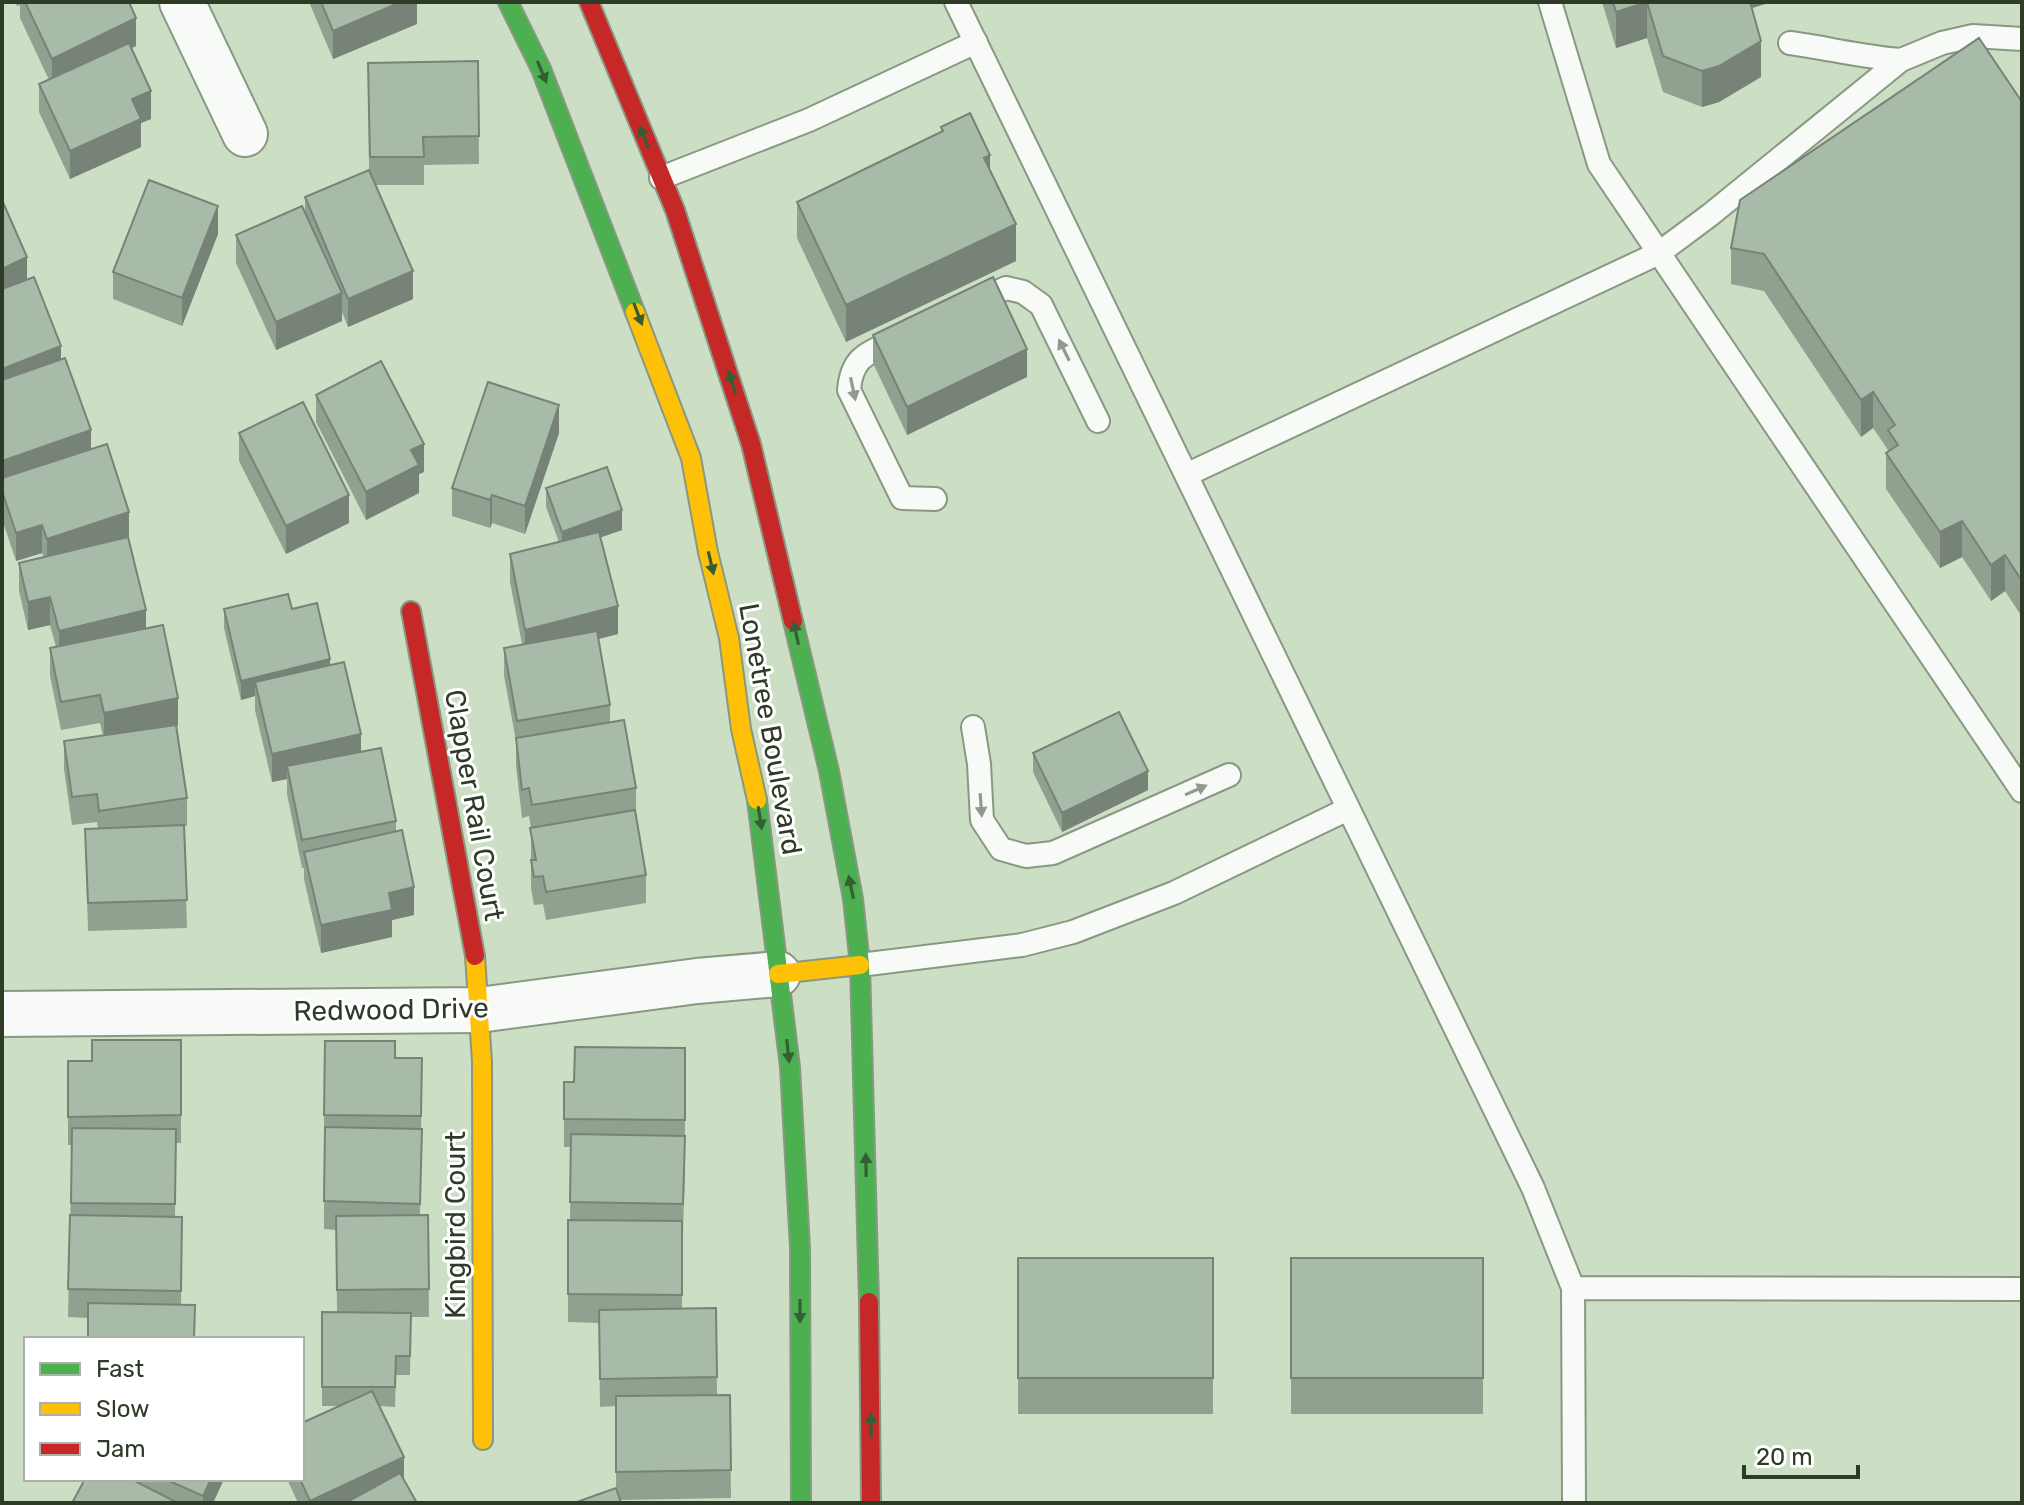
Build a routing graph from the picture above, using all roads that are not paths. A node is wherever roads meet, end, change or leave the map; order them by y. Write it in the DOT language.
graph roads {
  1 [pos="182,2"];
  2 [pos="508,2"];
  3 [pos="589,2"];
  4 [pos="956,2"];
  5 [pos="1550,2"];
  6 [pos="2022,39"];
  7 [pos="976,42"];
  8 [pos="1790,43"];
  9 [pos="1901,60"];
  10 [pos="245,134"];
  11 [pos="661,178"];
  12 [pos="1659,253"];
  13 [pos="953,314"];
  14 [pos="912,333"];
  15 [pos="1098,421"];
  16 [pos="1186,475"];
  17 [pos="935,499"];
  18 [pos="411,611"];
  19 [pos="973,727"];
  20 [pos="1229,775"];
  21 [pos="2022,791"];
  22 [pos="1348,809"];
  23 [pos="860,965"];
  24 [pos="778,974"];
  25 [pos="479,1010"];
  26 [pos="2,1014"];
  27 [pos="1573,1288"];
  28 [pos="2022,1289"];
  29 [pos="483,1440"];
  30 [pos="801,1503"];
  31 [pos="871,1503"];
  32 [pos="1574,1503"];
  1 -- 10 [label="street"];
  2 -- 24 [label="main road, Lonetree Boulevard, one-way"];
  11 -- 3 [label="main road, Lonetree Boulevard, one-way"];
  4 -- 7 [label="lane"];
  5 -- 12 [label="lane"];
  6 -- 9 [label="lane"];
  7 -- 11 [label="lane"];
  7 -- 16 [label="lane"];
  8 -- 9 [label="lane"];
  9 -- 12 [label="lane"];
  23 -- 11 [label="main road, Lonetree Boulevard, one-way"];
  12 -- 16 [label="lane"];
  12 -- 21 [label="lane"];
  15 -- 13 [label="lane, one-way"];
  14 -- 17 [label="lane, one-way"];
  16 -- 22 [label="lane"];
  18 -- 25 [label="main road, Clapper Rail Court"];
  19 -- 20 [label="lane, one-way"];
  22 -- 23 [label="lane"];
  22 -- 27 [label="lane"];
  23 -- 24 [label="main road"];
  31 -- 23 [label="main road, Lonetree Boulevard, one-way"];
  24 -- 25 [label="street, Redwood Drive"];
  24 -- 30 [label="main road, Lonetree Boulevard, one-way"];
  25 -- 26 [label="street, Redwood Drive"];
  25 -- 29 [label="main road, Kingbird Court"];
  27 -- 28 [label="lane"];
  27 -- 32 [label="lane"];
}
